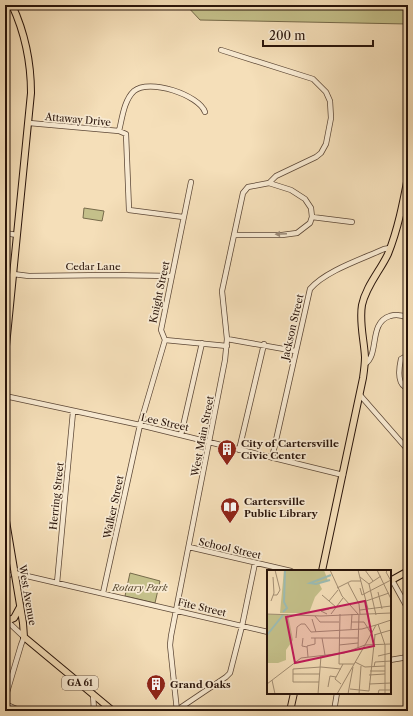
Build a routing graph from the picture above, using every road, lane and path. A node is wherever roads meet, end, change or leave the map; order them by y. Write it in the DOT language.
graph roads {
  1 [pos="12,5"];
  2 [pos="221,50"];
  3 [pos="205,112"];
  4 [pos="29,123"];
  5 [pos="119,131"];
  6 [pos="408,177"];
  7 [pos="191,182"];
  8 [pos="269,183"];
  9 [pos="183,217"];
  10 [pos="312,217"];
  11 [pos="352,222"];
  12 [pos="5,233"];
  13 [pos="17,235"];
  14 [pos="234,235"];
  15 [pos="390,248"];
  16 [pos="13,274"];
  17 [pos="172,276"];
  18 [pos="408,318"];
  19 [pos="227,339"];
  20 [pos="165,340"];
  21 [pos="202,343"];
  22 [pos="264,344"];
  23 [pos="226,346"];
  24 [pos="295,351"];
  25 [pos="408,355"];
  26 [pos="5,356"];
  27 [pos="365,364"];
  28 [pos="405,387"];
  29 [pos="360,395"];
  30 [pos="5,396"];
  31 [pos="73,412"];
  32 [pos="140,425"];
  33 [pos="181,435"];
  34 [pos="210,442"];
  35 [pos="239,450"];
  36 [pos="408,450"];
  37 [pos="272,458"];
  38 [pos="343,475"];
  39 [pos="5,515"];
  40 [pos="189,547"];
  41 [pos="255,563"];
  42 [pos="286,570"];
  43 [pos="322,570"];
  44 [pos="408,571"];
  45 [pos="9,574"];
  46 [pos="391,581"];
  47 [pos="56,583"];
  48 [pos="103,593"];
  49 [pos="20,607"];
  50 [pos="408,608"];
  51 [pos="176,611"];
  52 [pos="6,621"];
  53 [pos="242,626"];
  54 [pos="267,632"];
  55 [pos="24,637"];
  56 [pos="408,657"];
  57 [pos="391,660"];
  58 [pos="94,694"];
  59 [pos="294,694"];
  60 [pos="337,694"];
  61 [pos="5,699"];
  62 [pos="5,704"];
  63 [pos="177,710"];
  64 [pos="21,711"];
  65 [pos="94,711"];
  66 [pos="113,711"];
  67 [pos="164,711"];
  68 [pos="290,711"];
  69 [pos="334,711"];
  1 -- 4 [label="main road"];
  2 -- 8 [label="street"];
  3 -- 5 [label="street"];
  4 -- 5 [label="street, Attaway Drive"];
  4 -- 13 [label="main road"];
  5 -- 9 [label="street, Attaway Drive"];
  6 -- 15 [label="main road"];
  7 -- 9 [label="street, Knight Street"];
  8 -- 10 [label="street"];
  8 -- 14 [label="street, West Main Street"];
  9 -- 17 [label="street, Knight Street"];
  10 -- 11 [label="street"];
  10 -- 14 [label="street, one-way"];
  12 -- 13 [label="street"];
  13 -- 16 [label="main road"];
  14 -- 19 [label="street, West Main Street"];
  15 -- 24 [label="street, Jackson Street"];
  15 -- 27 [label="main road"];
  16 -- 17 [label="street, Cedar Lane"];
  16 -- 26 [label="main road"];
  17 -- 20 [label="street, Knight Street"];
  18 -- 27 [label="street"];
  19 -- 22 [label="street"];
  19 -- 23 [label="street, West Main Street"];
  20 -- 21 [label="street"];
  20 -- 32 [label="street, Knight Street"];
  21 -- 23 [label="street"];
  21 -- 33 [label="street"];
  22 -- 24 [label="street"];
  22 -- 35 [label="street"];
  23 -- 34 [label="street, West Main Street"];
  24 -- 37 [label="street, Jackson Street"];
  25 -- 28 [label="street"];
  27 -- 29 [label="main road"];
  29 -- 36 [label="street"];
  29 -- 38 [label="main road"];
  30 -- 31 [label="street, Lee Street"];
  31 -- 32 [label="street, Lee Street"];
  31 -- 47 [label="street, Herring Street"];
  32 -- 33 [label="street, Lee Street"];
  32 -- 48 [label="street, Walker Street"];
  33 -- 34 [label="street, Lee Street"];
  34 -- 35 [label="street, Lee Street"];
  34 -- 40 [label="street, West Main Street"];
  35 -- 37 [label="street, Lee Street"];
  37 -- 38 [label="street, Lee Street"];
  38 -- 43 [label="main road"];
  39 -- 45 [label="main road, West Avenue"];
  40 -- 41 [label="street, School Street"];
  40 -- 51 [label="street, West Main Street"];
  41 -- 42 [label="street, School Street"];
  41 -- 53 [label="street"];
  44 -- 46 [label="main road"];
  45 -- 47 [label="street, Fite Street"];
  45 -- 49 [label="main road, West Avenue"];
  46 -- 50 [label="street"];
  47 -- 48 [label="street, Fite Street"];
  48 -- 51 [label="street, Fite Street"];
  49 -- 52 [label="main road"];
  49 -- 55 [label="main road, West Avenue"];
  51 -- 53 [label="street, Fite Street"];
  51 -- 63 [label="street, West Main Street"];
  52 -- 55 [label="street"];
  53 -- 54 [label="street, Fite Street"];
  53 -- 63 [label="street"];
  55 -- 58 [label="main road, GA 61"];
  55 -- 61 [label="street, West Avenue"];
  56 -- 57 [label="street"];
  58 -- 65 [label="street"];
  58 -- 66 [label="main road, GA 61"];
  59 -- 68 [label="main road"];
  60 -- 69 [label="street"];
  62 -- 64 [label="street"];
  63 -- 67 [label="street"];
}
